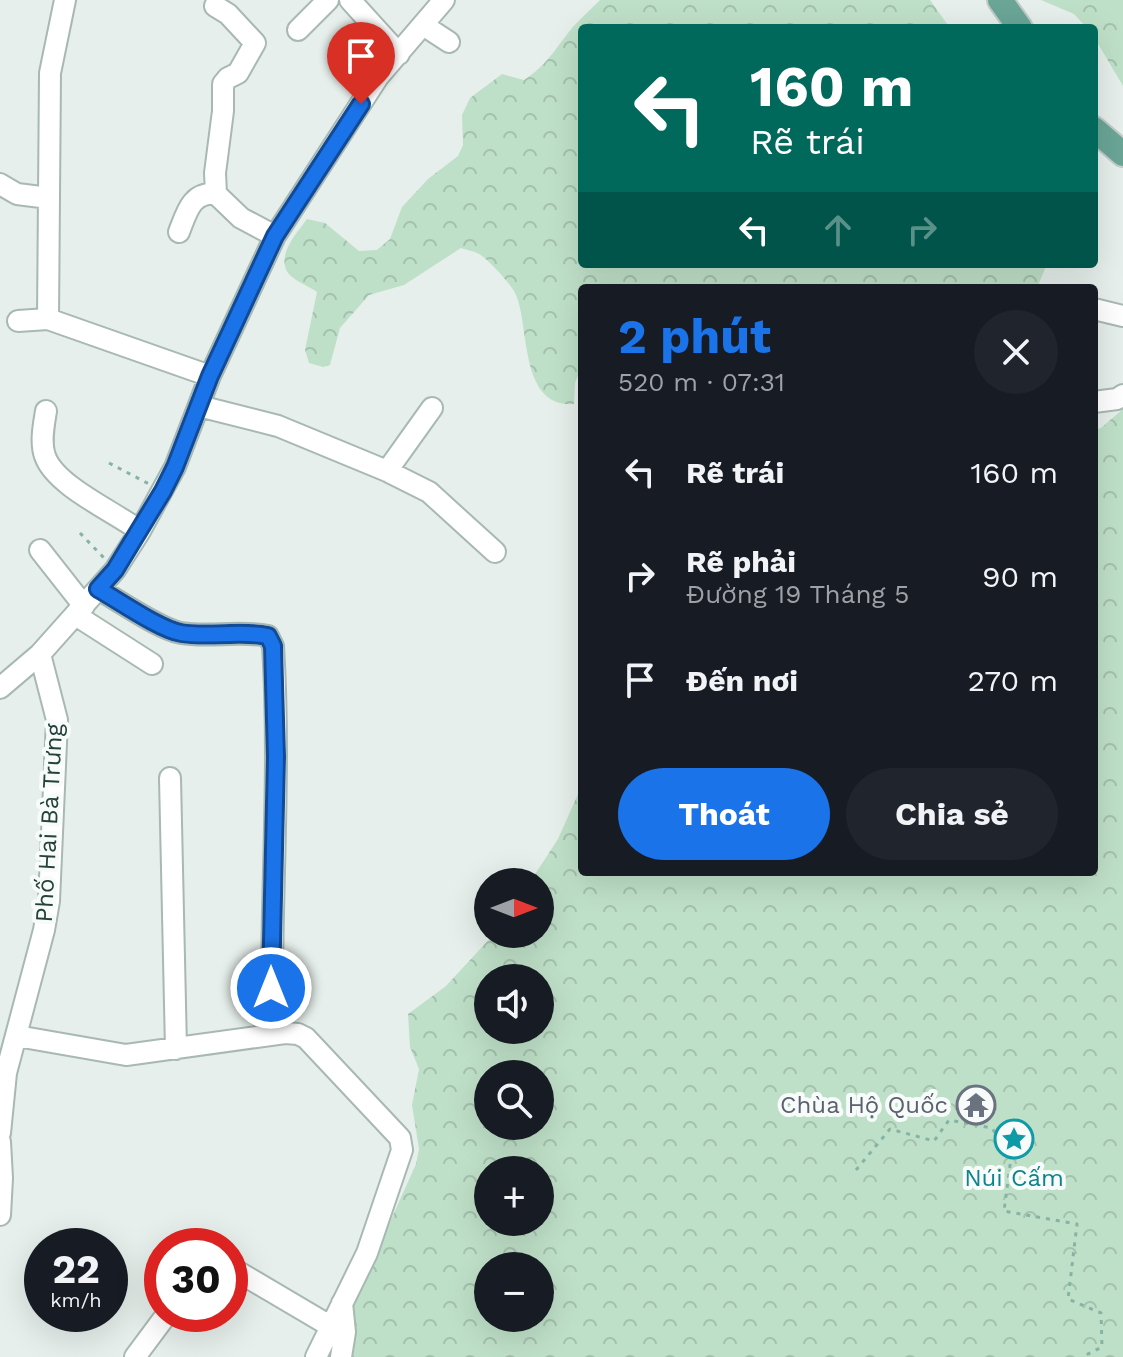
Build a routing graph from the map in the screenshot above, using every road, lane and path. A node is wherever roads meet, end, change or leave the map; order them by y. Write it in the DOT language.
graph roads {
  1 [pos="65,0"];
  2 [pos="328,0"];
  3 [pos="350,0"];
  4 [pos="1000,0"];
  5 [pos="440,1"];
  6 [pos="215,6"];
  7 [pos="1017,24"];
  8 [pos="423,25"];
  9 [pos="298,30"];
  10 [pos="449,42"];
  11 [pos="399,54"];
  12 [pos="339,56"];
  13 [pos="378,77"];
  14 [pos="1098,132"];
  15 [pos="1123,154"];
  16 [pos="0,184"];
  17 [pos="216,194"];
  18 [pos="49,198"];
  19 [pos="179,232"];
  20 [pos="275,236"];
  21 [pos="1098,310"];
  22 [pos="1123,316"];
  23 [pos="18,321"];
  24 [pos="47,326"];
  25 [pos="210,376"];
  26 [pos="1123,395"];
  27 [pos="1098,401"];
  28 [pos="199,406"];
  29 [pos="432,408"];
  30 [pos="46,411"];
  31 [pos="109,463"];
  32 [pos="387,471"];
  33 [pos="163,491"];
  34 [pos="140,531"];
  35 [pos="80,533"];
  36 [pos="40,550"];
  37 [pos="495,552"];
  38 [pos="115,570"];
  39 [pos="98,589"];
  40 [pos="80,611"];
  41 [pos="40,654"];
  42 [pos="152,664"];
  43 [pos="0,688"];
  44 [pos="170,778"];
  45 [pos="272,1035"];
  46 [pos="17,1036"];
  47 [pos="176,1049"];
  48 [pos="0,1133"];
  49 [pos="0,1142"];
  50 [pos="856,1170"];
  51 [pos="0,1215"];
  52 [pos="248,1278"];
  53 [pos="342,1303"];
  54 [pos="330,1326"];
  55 [pos="154,1332"];
  56 [pos="135,1357"];
  57 [pos="316,1357"];
  58 [pos="341,1357"];
  59 [pos="1082,1357"];
  1 -- 18 [label="street"];
  2 -- 9 [label="street"];
  3 -- 11 [label="street"];
  4 -- 7 [label="main road"];
  5 -- 8 [label="street"];
  6 -- 17 [label="street"];
  8 -- 10 [label="street"];
  8 -- 11 [label="street"];
  11 -- 13 [label="street"];
  12 -- 13 [label="path"];
  13 -- 20 [label="street"];
  14 -- 15 [label="main road"];
  16 -- 18 [label="street"];
  17 -- 19 [label="street"];
  17 -- 20 [label="street"];
  18 -- 24 [label="street"];
  20 -- 25 [label="street"];
  21 -- 22 [label="street"];
  23 -- 24 [label="street"];
  24 -- 25 [label="street"];
  25 -- 28 [label="street"];
  26 -- 27 [label="street"];
  28 -- 32 [label="street"];
  28 -- 33 [label="street"];
  29 -- 32 [label="street"];
  30 -- 34 [label="street"];
  31 -- 33 [label="path"];
  32 -- 37 [label="street"];
  33 -- 34 [label="street"];
  34 -- 38 [label="street"];
  35 -- 38 [label="path"];
  36 -- 40 [label="street"];
  38 -- 39 [label="street"];
  39 -- 40 [label="street"];
  39 -- 45 [label="street"];
  40 -- 41 [label="street"];
  40 -- 42 [label="street"];
  41 -- 43 [label="street"];
  41 -- 46 [label="street, Phố Hai Bà Trưng"];
  44 -- 47 [label="street"];
  45 -- 47 [label="street"];
  45 -- 53 [label="street"];
  46 -- 47 [label="street"];
  46 -- 48 [label="street, Phố Hai Bà Trưng"];
  49 -- 51 [label="street"];
  50 -- 59 [label="path"];
  52 -- 54 [label="street"];
  53 -- 54 [label="street"];
  53 -- 58 [label="street"];
  54 -- 57 [label="street"];
  55 -- 56 [label="street"];
}
